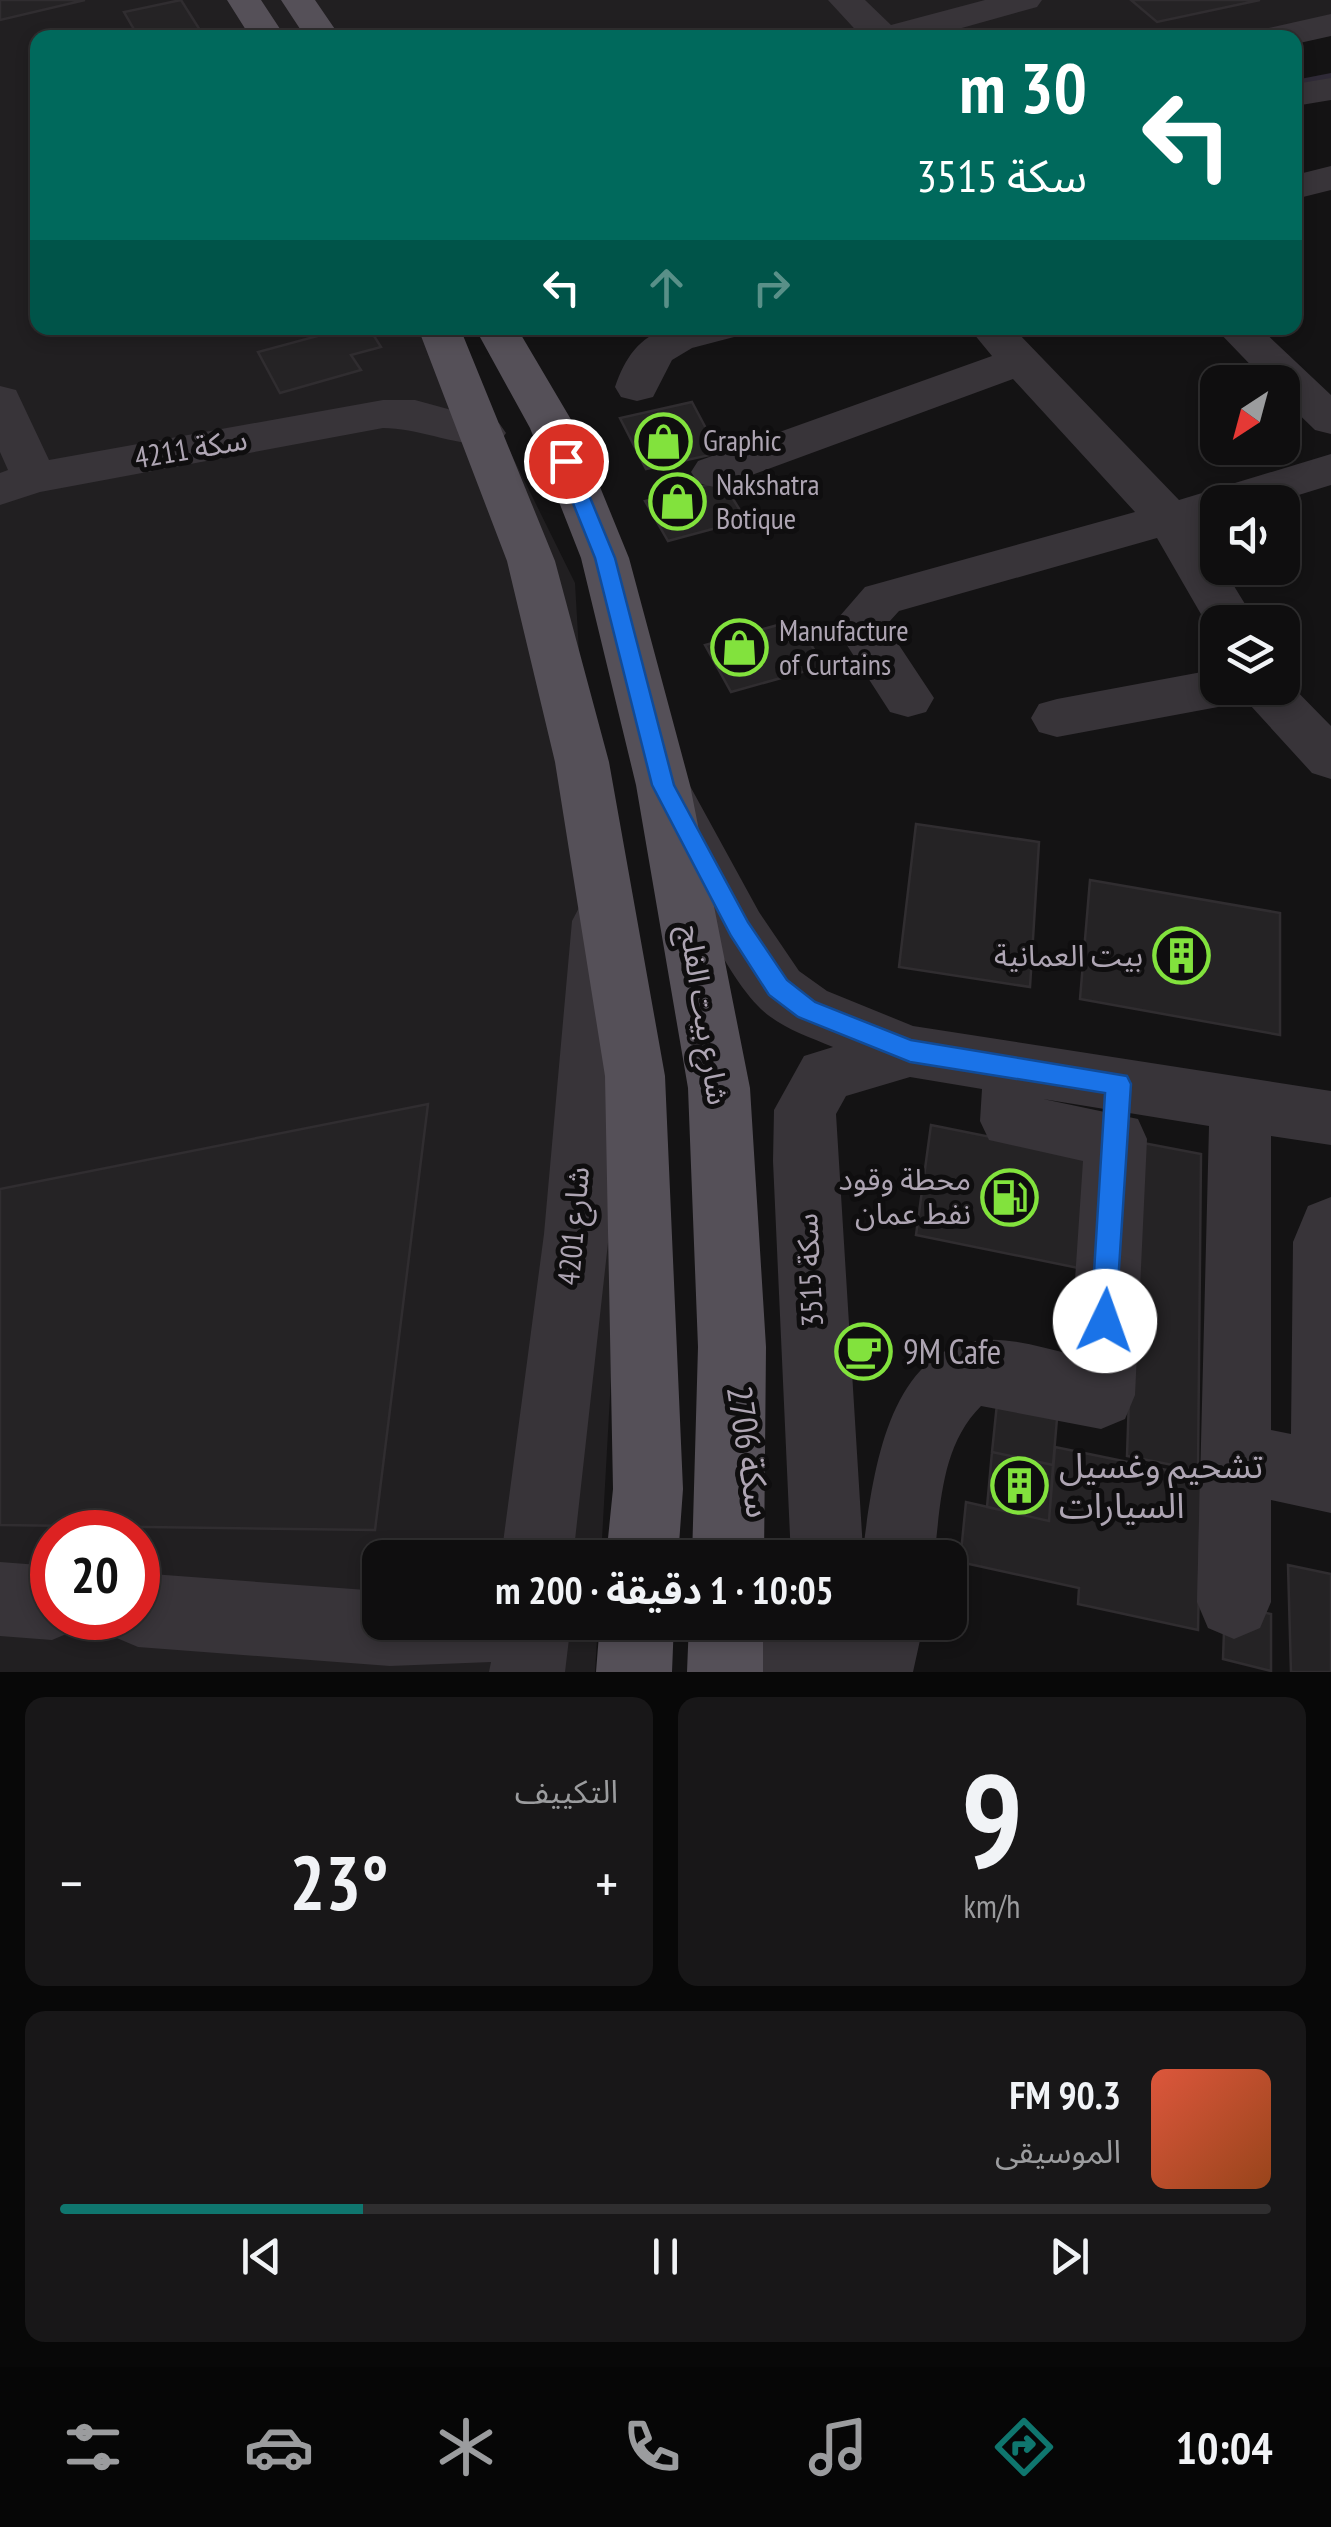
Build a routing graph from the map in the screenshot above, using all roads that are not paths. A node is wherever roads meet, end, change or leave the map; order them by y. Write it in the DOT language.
graph roads {
  1 [pos="244,0"];
  2 [pos="298,0"];
  3 [pos="844,0"];
  4 [pos="1025,0"];
  5 [pos="1331,25"];
  6 [pos="264,30"];
  7 [pos="319,30"];
  8 [pos="876,30"];
  9 [pos="914,30"];
  10 [pos="1302,32"];
  11 [pos="1331,50"];
  12 [pos="1302,56"];
  13 [pos="1331,89"];
  14 [pos="1302,94"];
  15 [pos="543,335"];
  16 [pos="697,335"];
  17 [pos="997,335"];
  18 [pos="1243,335"];
  19 [pos="462,336"];
  20 [pos="1022,360"];
  21 [pos="637,387"];
  22 [pos="0,400"];
  23 [pos="384,414"];
  24 [pos="1331,420"];
  25 [pos="552,428"];
  26 [pos="484,433"];
  27 [pos="1331,469"];
  28 [pos="714,472"];
  29 [pos="17,484"];
  30 [pos="1280,485"];
  31 [pos="1200,511"];
  32 [pos="1170,520"];
  33 [pos="1221,605"];
  34 [pos="1200,691"];
  35 [pos="908,698"];
  36 [pos="1279,705"];
  37 [pos="1057,718"];
  38 [pos="1331,759"];
  39 [pos="663,785"];
  40 [pos="605,893"];
  41 [pos="910,1051"];
  42 [pos="1240,1103"];
  43 [pos="1117,1112"];
  44 [pos="1331,1118"];
  45 [pos="1331,1227"];
  46 [pos="732,1347"];
  47 [pos="1234,1457"];
  48 [pos="1328,1478"];
  49 [pos="538,1540"];
  50 [pos="644,1540"];
  51 [pos="728,1540"];
  52 [pos="763,1540"];
  53 [pos="826,1540"];
  54 [pos="901,1540"];
  55 [pos="0,1600"];
  56 [pos="30,1602"];
  57 [pos="1234,1602"];
  58 [pos="160,1612"];
  59 [pos="362,1627"];
  60 [pos="531,1640"];
  61 [pos="637,1640"];
  62 [pos="726,1640"];
  63 [pos="769,1640"];
  64 [pos="832,1640"];
  65 [pos="883,1640"];
  66 [pos="526,1672"];
  67 [pos="634,1672"];
  68 [pos="726,1672"];
  69 [pos="771,1672"];
  70 [pos="834,1672"];
  71 [pos="875,1672"];
  1 -- 6 [label="main road"];
  2 -- 7 [label="main road"];
  3 -- 8 [label="street"];
  4 -- 9 [label="street"];
  5 -- 10 [label="street"];
  11 -- 12 [label="street"];
  13 -- 14 [label="street"];
  15 -- 25 [label="main road"];
  16 -- 21 [label="street"];
  17 -- 20 [label="street"];
  18 -- 24 [label="street"];
  19 -- 23 [label="street, سكة 4211"];
  19 -- 25 [label="main road, شارع بيت الفلج"];
  19 -- 26 [label="main road"];
  20 -- 28 [label="street"];
  20 -- 32 [label="street"];
  22 -- 29 [label="street"];
  23 -- 26 [label="street, سكة 4211"];
  23 -- 29 [label="street, سكة 4211"];
  25 -- 39 [label="main road, شارع بيت الفلج"];
  26 -- 40 [label="main road"];
  27 -- 30 [label="street"];
  31 -- 32 [label="street"];
  32 -- 33 [label="street"];
  32 -- 35 [label="street"];
  34 -- 37 [label="street"];
  36 -- 38 [label="street"];
  39 -- 41 [label="street, سكة 3515"];
  39 -- 46 [label="main road, شارع بيت الفلج"];
  40 -- 49 [label="street, شارع 4201"];
  40 -- 50 [label="main road"];
  41 -- 43 [label="street, سكة 3515"];
  41 -- 53 [label="street, سكة 3515"];
  42 -- 43 [label="street"];
  42 -- 44 [label="street"];
  42 -- 47 [label="street"];
  43 -- 54 [label="street"];
  45 -- 48 [label="street"];
  46 -- 51 [label="main road, شارع بيت الفلج"];
  46 -- 52 [label="street, سكة 2706"];
  47 -- 48 [label="street"];
  47 -- 57 [label="street"];
  55 -- 56 [label="street"];
  58 -- 59 [label="street"];
  60 -- 66 [label="street"];
  61 -- 67 [label="main road"];
  62 -- 68 [label="main road"];
  63 -- 69 [label="street"];
  64 -- 70 [label="street"];
  65 -- 71 [label="street"];
}
